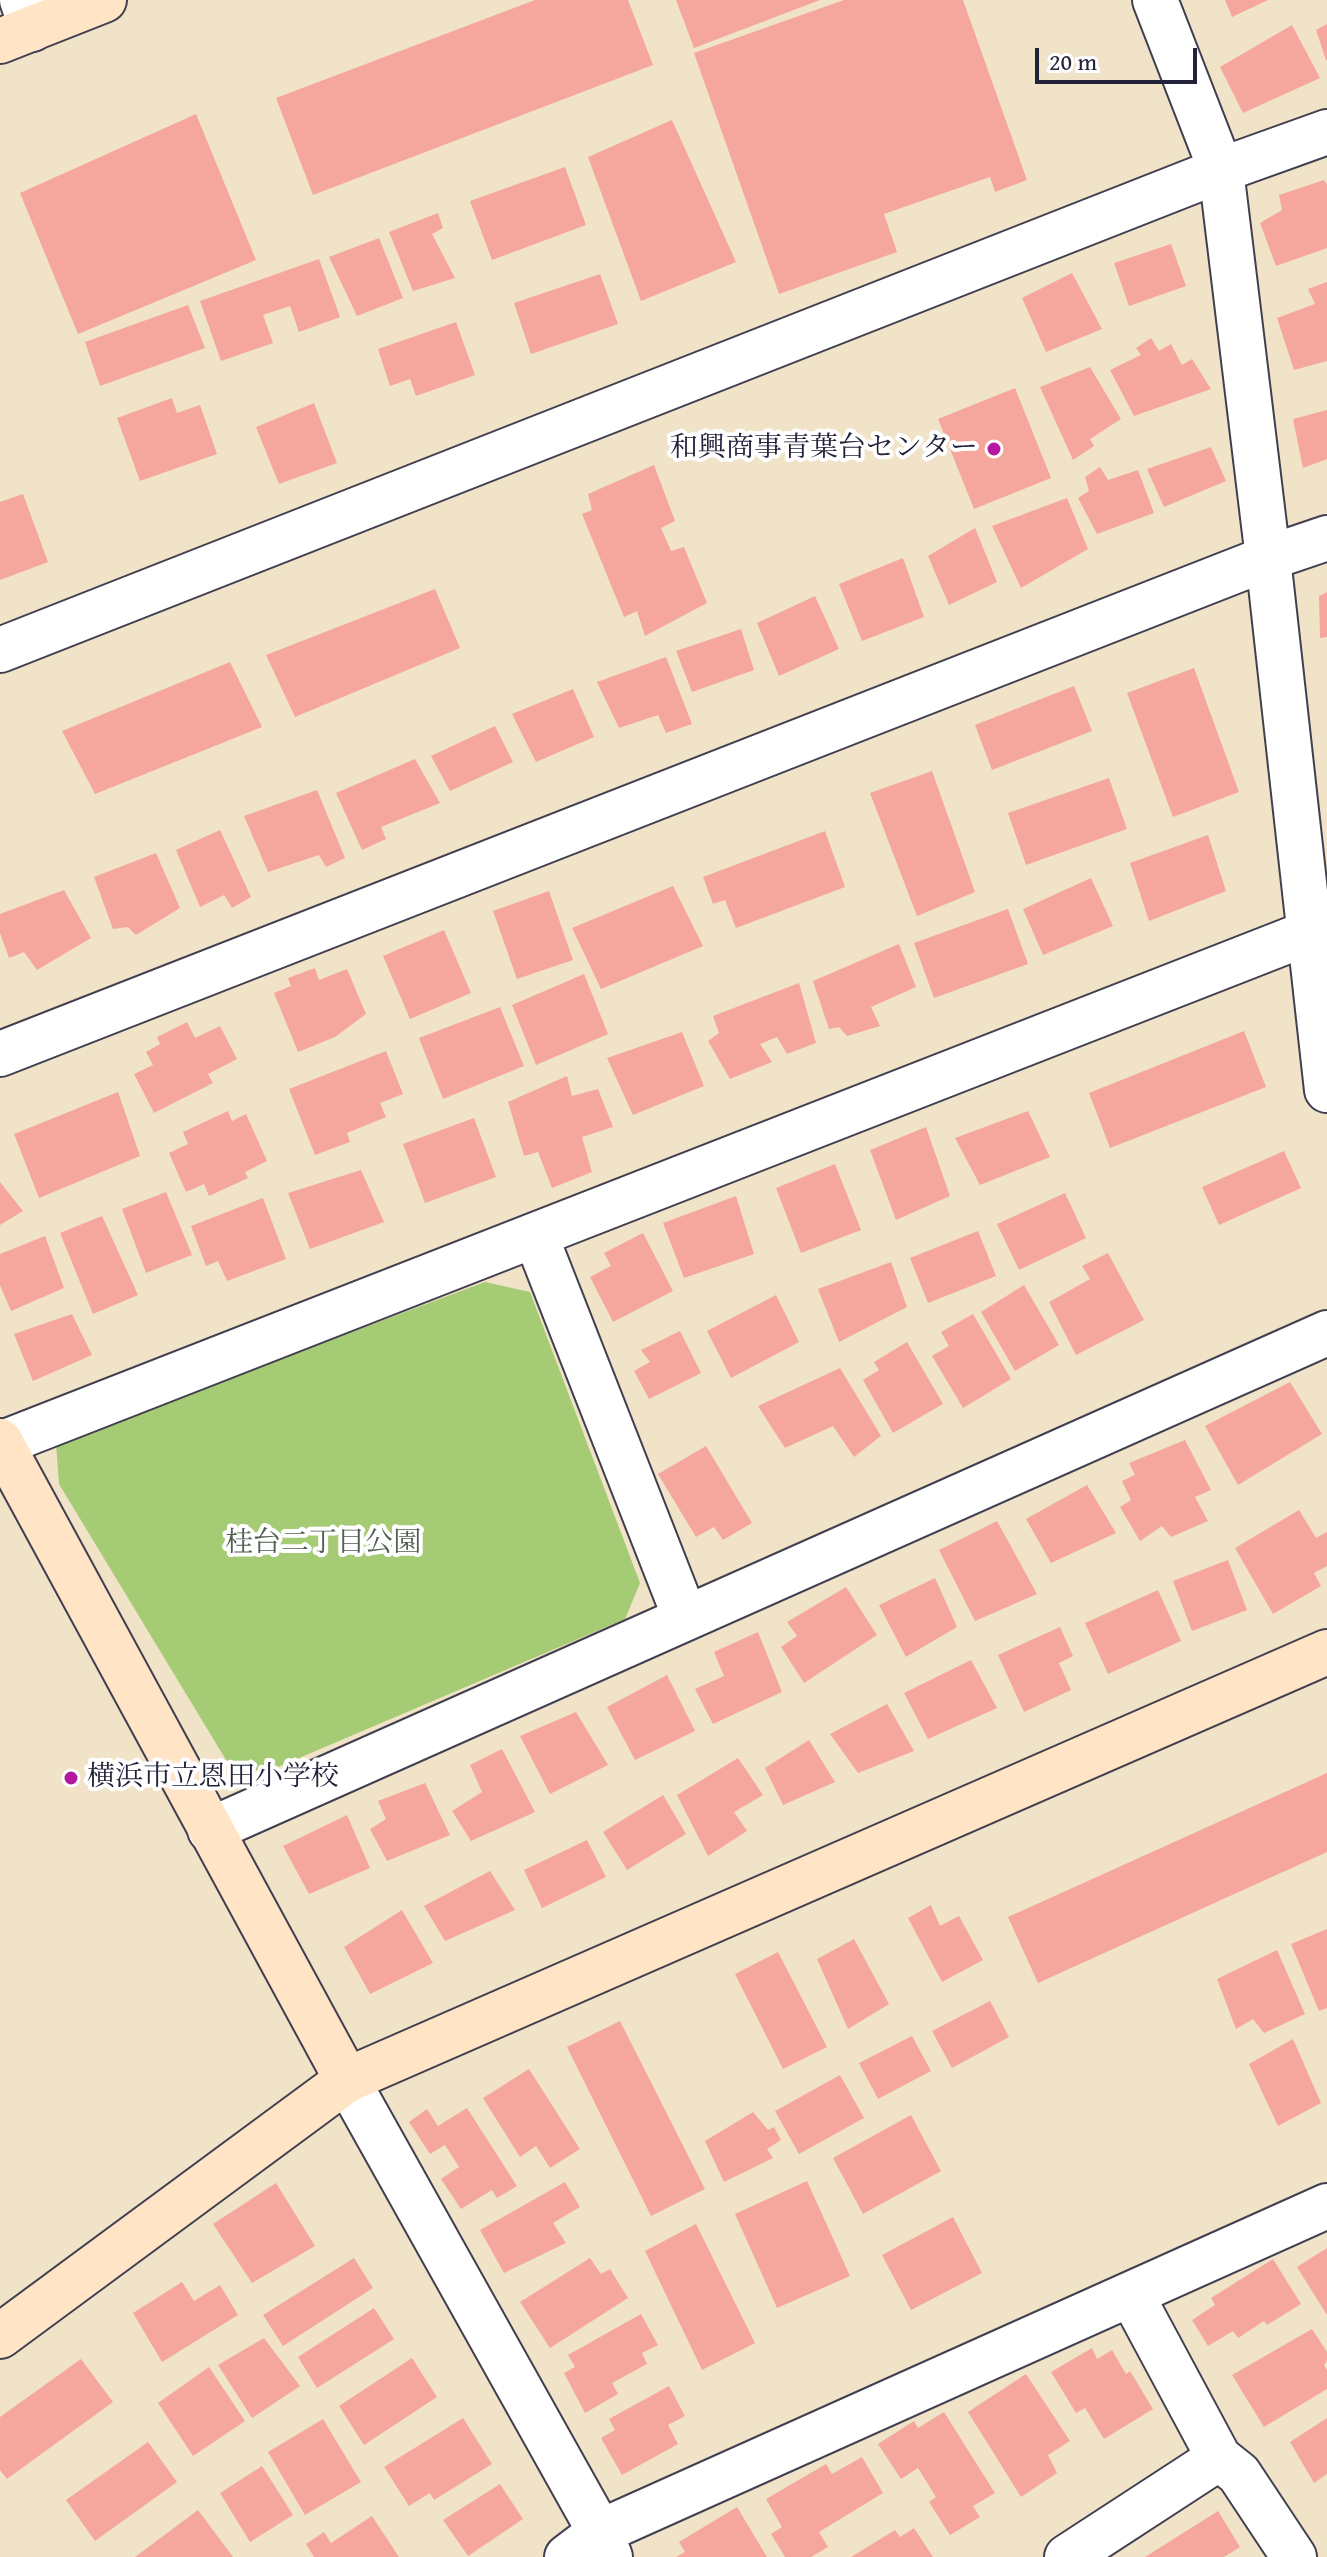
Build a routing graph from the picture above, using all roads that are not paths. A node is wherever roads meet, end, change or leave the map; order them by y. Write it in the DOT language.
graph roads {
  1 [pos="104,0"];
  2 [pos="1155,0"];
  3 [pos="18,23"];
  4 [pos="1327,132"];
  5 [pos="1221,170"];
  6 [pos="1327,538"];
  7 [pos="1268,558"];
  8 [pos="0,650"];
  9 [pos="1308,933"];
  10 [pos="0,1054"];
  11 [pos="1327,1090"];
  12 [pos="536,1237"];
  13 [pos="1327,1333"];
  14 [pos="0,1443"];
  15 [pos="685,1617"];
  16 [pos="1327,1652"];
  17 [pos="210,1830"];
  18 [pos="347,2080"];
  19 [pos="1327,2206"];
  20 [pos="1132,2296"];
  21 [pos="0,2336"];
  22 [pos="1219,2458"];
  23 [pos="592,2549"];
  24 [pos="1067,2557"];
  25 [pos="1294,2557"];
  1 -- 3 [label="street"];
  2 -- 5 [label="street"];
  4 -- 5 [label="street"];
  5 -- 7 [label="street"];
  5 -- 8 [label="street"];
  6 -- 7 [label="street"];
  7 -- 9 [label="street"];
  7 -- 10 [label="street"];
  9 -- 11 [label="street"];
  9 -- 12 [label="street"];
  12 -- 14 [label="street"];
  12 -- 15 [label="street"];
  13 -- 15 [label="street"];
  14 -- 17 [label="street"];
  15 -- 17 [label="street"];
  16 -- 18 [label="street"];
  17 -- 18 [label="street"];
  18 -- 21 [label="street"];
  18 -- 23 [label="street"];
  19 -- 20 [label="street"];
  20 -- 22 [label="street"];
  20 -- 23 [label="street"];
  22 -- 24 [label="street"];
  22 -- 25 [label="street"];
}
